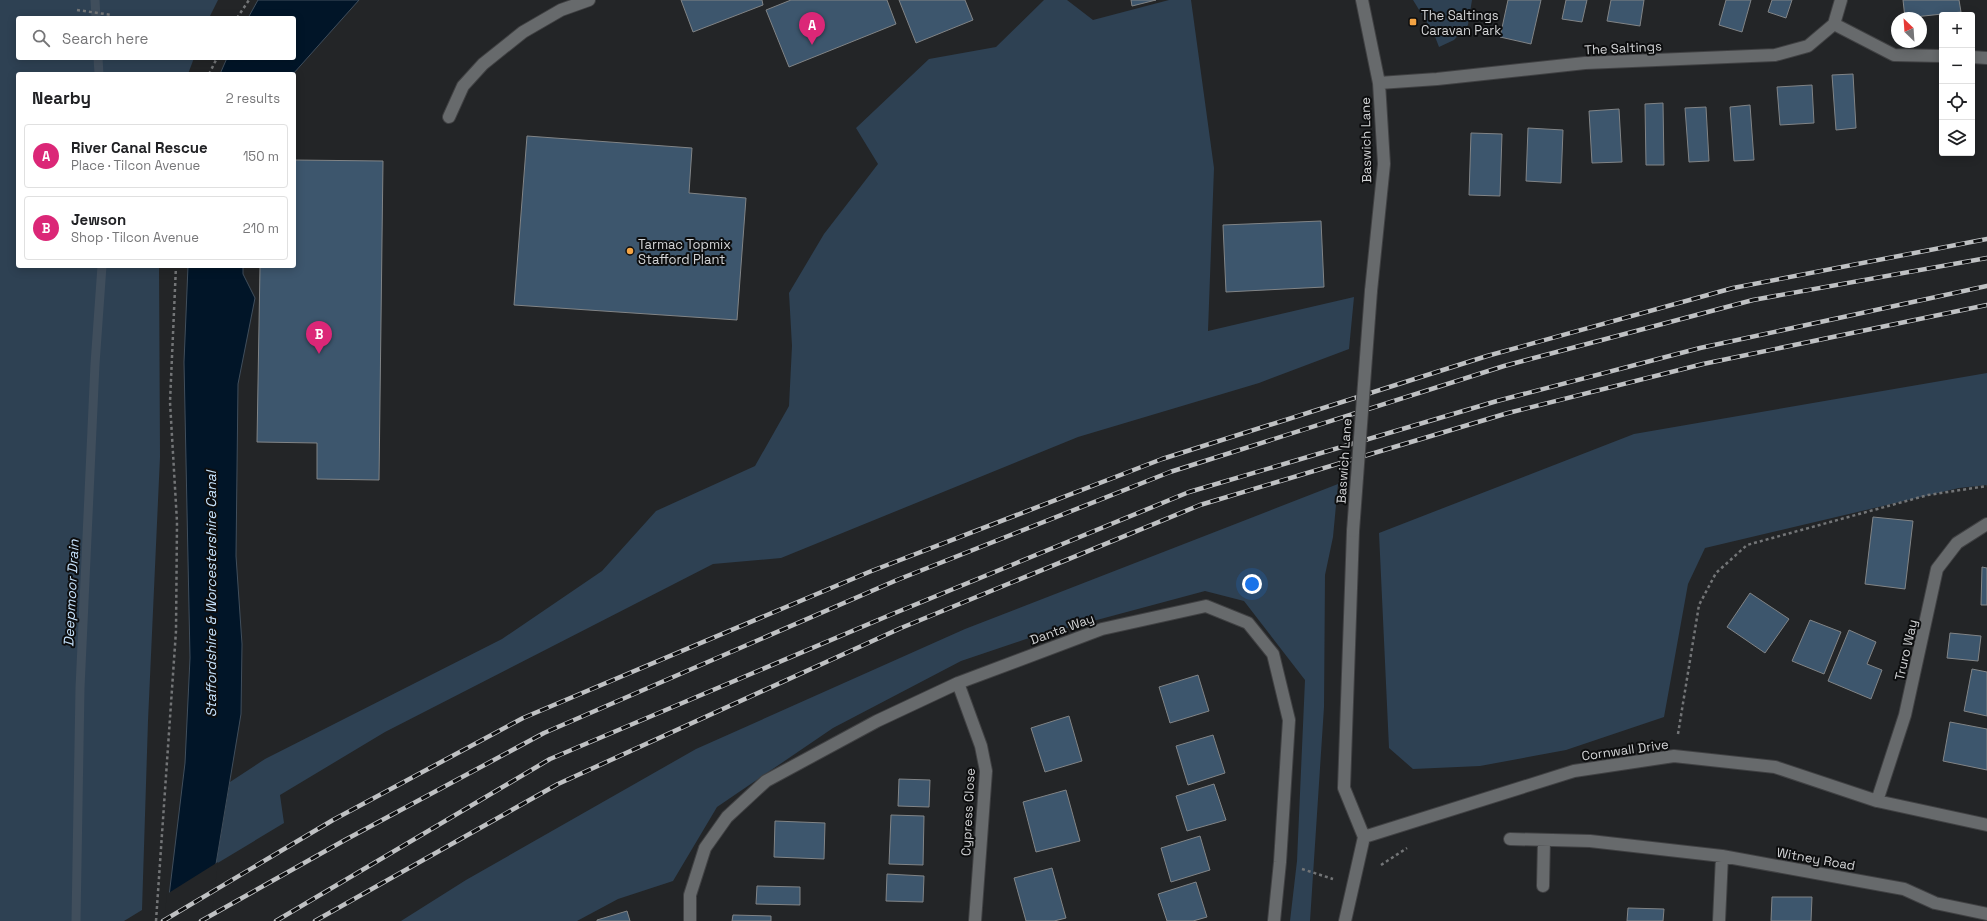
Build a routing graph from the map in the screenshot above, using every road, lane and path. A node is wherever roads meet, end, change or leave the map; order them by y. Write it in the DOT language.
graph roads {
  1 [pos="249,0"];
  2 [pos="589,0"];
  3 [pos="1362,0"];
  4 [pos="1841,0"];
  5 [pos="77,10"];
  6 [pos="112,15"];
  7 [pos="238,16"];
  8 [pos="1834,24"];
  9 [pos="1939,56"];
  10 [pos="1975,57"];
  11 [pos="1987,58"];
  12 [pos="216,60"];
  13 [pos="211,72"];
  14 [pos="1379,83"];
  15 [pos="449,117"];
  16 [pos="176,268"];
  17 [pos="1987,486"];
  18 [pos="1987,524"];
  19 [pos="958,684"];
  20 [pos="1674,756"];
  21 [pos="1877,801"];
  22 [pos="1987,825"];
  23 [pos="1364,837"];
  24 [pos="1510,839"];
  25 [pos="1544,840"];
  26 [pos="1722,856"];
  27 [pos="1543,886"];
  28 [pos="1987,914"];
  29 [pos="156,921"];
  30 [pos="690,921"];
  31 [pos="976,921"];
  32 [pos="1274,921"];
  33 [pos="1345,921"];
  34 [pos="1719,921"];
  1 -- 7 [label="path"];
  2 -- 15 [label="street"];
  3 -- 14 [label="street, Baswich Lane"];
  4 -- 8 [label="street"];
  5 -- 6 [label="path"];
  8 -- 9 [label="street"];
  8 -- 14 [label="street, The Saltings"];
  10 -- 11 [label="street"];
  12 -- 13 [label="path"];
  14 -- 23 [label="street, Baswich Lane, bridge"];
  16 -- 29 [label="path"];
  17 -- 20 [label="path"];
  18 -- 21 [label="street, Truro Way"];
  19 -- 30 [label="street, Danta Way"];
  19 -- 31 [label="street, Cypress Close"];
  19 -- 32 [label="street, Danta Way"];
  20 -- 21 [label="street, Cornwall Drive"];
  20 -- 23 [label="street, Cornwall Drive"];
  21 -- 22 [label="street, Cornwall Drive"];
  23 -- 33 [label="street"];
  24 -- 25 [label="street, Witney Road"];
  25 -- 26 [label="street, Witney Road"];
  25 -- 27 [label="street"];
  26 -- 28 [label="street, Witney Road"];
  26 -- 34 [label="street"];
}
